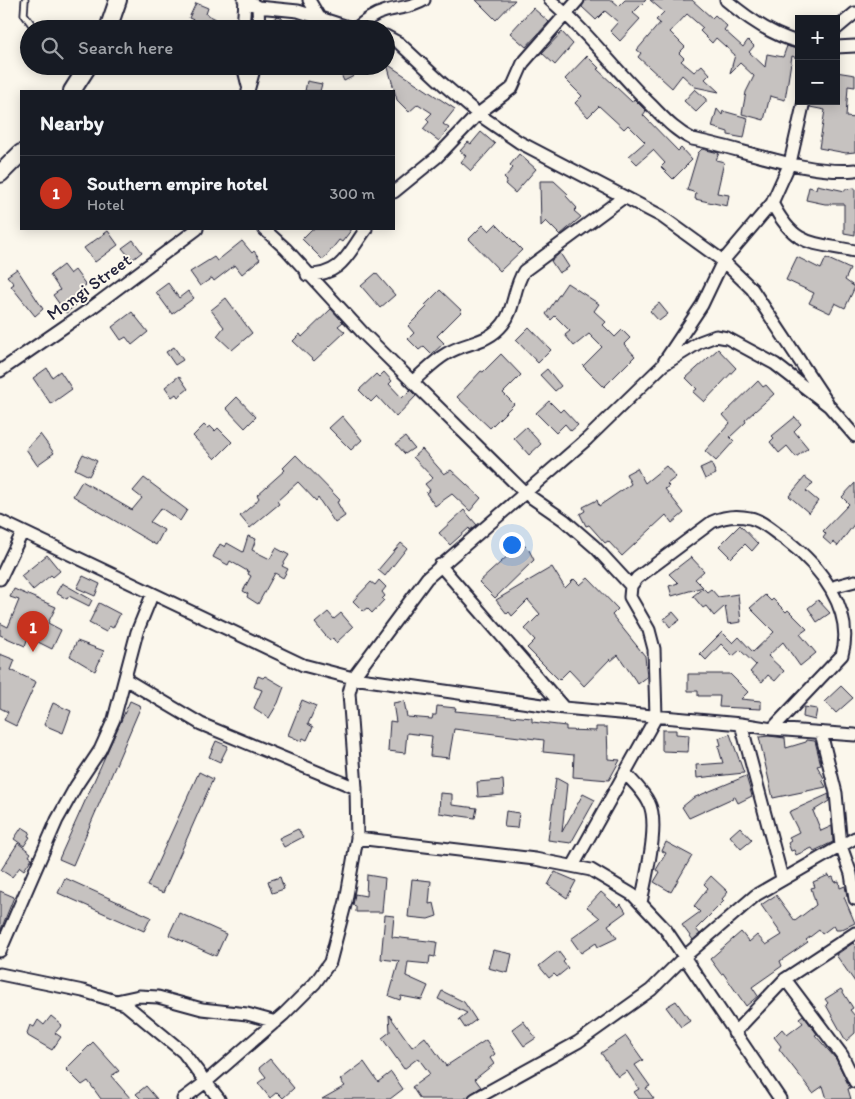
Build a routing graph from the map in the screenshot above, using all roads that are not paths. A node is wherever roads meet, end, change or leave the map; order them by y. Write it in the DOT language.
graph roads {
  1 [pos="25,0"];
  2 [pos="118,0"];
  3 [pos="244,0"];
  4 [pos="310,0"];
  5 [pos="424,0"];
  6 [pos="550,0"];
  7 [pos="578,0"];
  8 [pos="726,0"];
  9 [pos="258,7"];
  10 [pos="855,13"];
  11 [pos="567,14"];
  12 [pos="319,17"];
  13 [pos="28,20"];
  14 [pos="111,20"];
  15 [pos="243,20"];
  16 [pos="259,20"];
  17 [pos="328,20"];
  18 [pos="366,20"];
  19 [pos="840,26"];
  20 [pos="795,40"];
  21 [pos="395,42"];
  22 [pos="855,46"];
  23 [pos="840,47"];
  24 [pos="245,75"];
  25 [pos="252,75"];
  26 [pos="248,89"];
  27 [pos="803,105"];
  28 [pos="478,114"];
  29 [pos="20,154"];
  30 [pos="790,163"];
  31 [pos="855,170"];
  32 [pos="0,174"];
  33 [pos="395,191"];
  34 [pos="624,198"];
  35 [pos="772,203"];
  36 [pos="196,230"];
  37 [pos="265,230"];
  38 [pos="365,230"];
  39 [pos="855,251"];
  40 [pos="723,261"];
  41 [pos="307,275"];
  42 [pos="663,365"];
  43 [pos="0,371"];
  44 [pos="413,381"];
  45 [pos="829,406"];
  46 [pos="855,435"];
  47 [pos="525,492"];
  48 [pos="0,521"];
  49 [pos="22,533"];
  50 [pos="440,565"];
  51 [pos="0,579"];
  52 [pos="855,581"];
  53 [pos="631,586"];
  54 [pos="836,586"];
  55 [pos="152,595"];
  56 [pos="353,678"];
  57 [pos="125,679"];
  58 [pos="564,708"];
  59 [pos="656,717"];
  60 [pos="741,724"];
  61 [pos="772,729"];
  62 [pos="821,733"];
  63 [pos="855,735"];
  64 [pos="625,772"];
  65 [pos="356,788"];
  66 [pos="357,838"];
  67 [pos="855,838"];
  68 [pos="842,846"];
  69 [pos="573,866"];
  70 [pos="782,878"];
  71 [pos="855,899"];
  72 [pos="641,903"];
  73 [pos="855,933"];
  74 [pos="0,951"];
  75 [pos="684,957"];
  76 [pos="0,974"];
  77 [pos="785,979"];
  78 [pos="115,1001"];
  79 [pos="276,1022"];
  80 [pos="734,1033"];
  81 [pos="207,1082"];
  82 [pos="855,1082"];
  83 [pos="183,1099"];
  84 [pos="219,1099"];
  85 [pos="475,1099"];
  86 [pos="780,1099"];
  1 -- 13 [label="lane"];
  2 -- 14 [label="street"];
  3 -- 9 [label="street"];
  3 -- 15 [label="street"];
  4 -- 12 [label="street"];
  5 -- 18 [label="street"];
  6 -- 11 [label="street"];
  7 -- 11 [label="street"];
  8 -- 20 [label="street"];
  9 -- 12 [label="street"];
  9 -- 16 [label="street"];
  10 -- 19 [label="street"];
  11 -- 28 [label="street"];
  11 -- 30 [label="street"];
  12 -- 17 [label="street"];
  21 -- 28 [label="street"];
  22 -- 23 [label="street"];
  24 -- 26 [label="street"];
  25 -- 26 [label="street"];
  27 -- 30 [label="street"];
  28 -- 33 [label="street"];
  28 -- 34 [label="street"];
  29 -- 32 [label="street"];
  30 -- 31 [label="street"];
  30 -- 35 [label="street"];
  34 -- 40 [label="street"];
  34 -- 44 [label="street"];
  35 -- 39 [label="street"];
  35 -- 40 [label="street"];
  36 -- 43 [label="street, Mongi Street"];
  37 -- 41 [label="street"];
  38 -- 41 [label="street"];
  40 -- 42 [label="street"];
  40 -- 45 [label="street"];
  41 -- 44 [label="street"];
  42 -- 45 [label="street"];
  42 -- 47 [label="street"];
  44 -- 47 [label="street"];
  45 -- 46 [label="street"];
  47 -- 50 [label="street"];
  47 -- 53 [label="street"];
  48 -- 49 [label="street"];
  49 -- 51 [label="street"];
  49 -- 55 [label="street"];
  50 -- 56 [label="street"];
  50 -- 58 [label="street"];
  52 -- 54 [label="street"];
  53 -- 54 [label="street"];
  53 -- 59 [label="street"];
  54 -- 61 [label="street"];
  55 -- 56 [label="street"];
  55 -- 57 [label="street"];
  56 -- 58 [label="street"];
  56 -- 65 [label="street"];
  57 -- 65 [label="street"];
  57 -- 74 [label="street"];
  58 -- 59 [label="street"];
  59 -- 60 [label="street"];
  59 -- 64 [label="street"];
  60 -- 61 [label="street"];
  60 -- 70 [label="street"];
  61 -- 62 [label="street"];
  62 -- 63 [label="street"];
  62 -- 68 [label="street"];
  64 -- 69 [label="street"];
  64 -- 72 [label="street"];
  65 -- 66 [label="street"];
  66 -- 69 [label="street"];
  66 -- 79 [label="street"];
  67 -- 68 [label="street"];
  68 -- 70 [label="street"];
  68 -- 71 [label="street"];
  69 -- 72 [label="street"];
  70 -- 75 [label="street"];
  72 -- 75 [label="street"];
  73 -- 77 [label="street"];
  75 -- 80 [label="street"];
  75 -- 85 [label="street"];
  76 -- 78 [label="street"];
  77 -- 80 [label="street"];
  77 -- 82 [label="street"];
  78 -- 79 [label="street"];
  78 -- 81 [label="street"];
  79 -- 81 [label="street"];
  80 -- 86 [label="street"];
  81 -- 83 [label="street"];
  81 -- 84 [label="street"];
}
